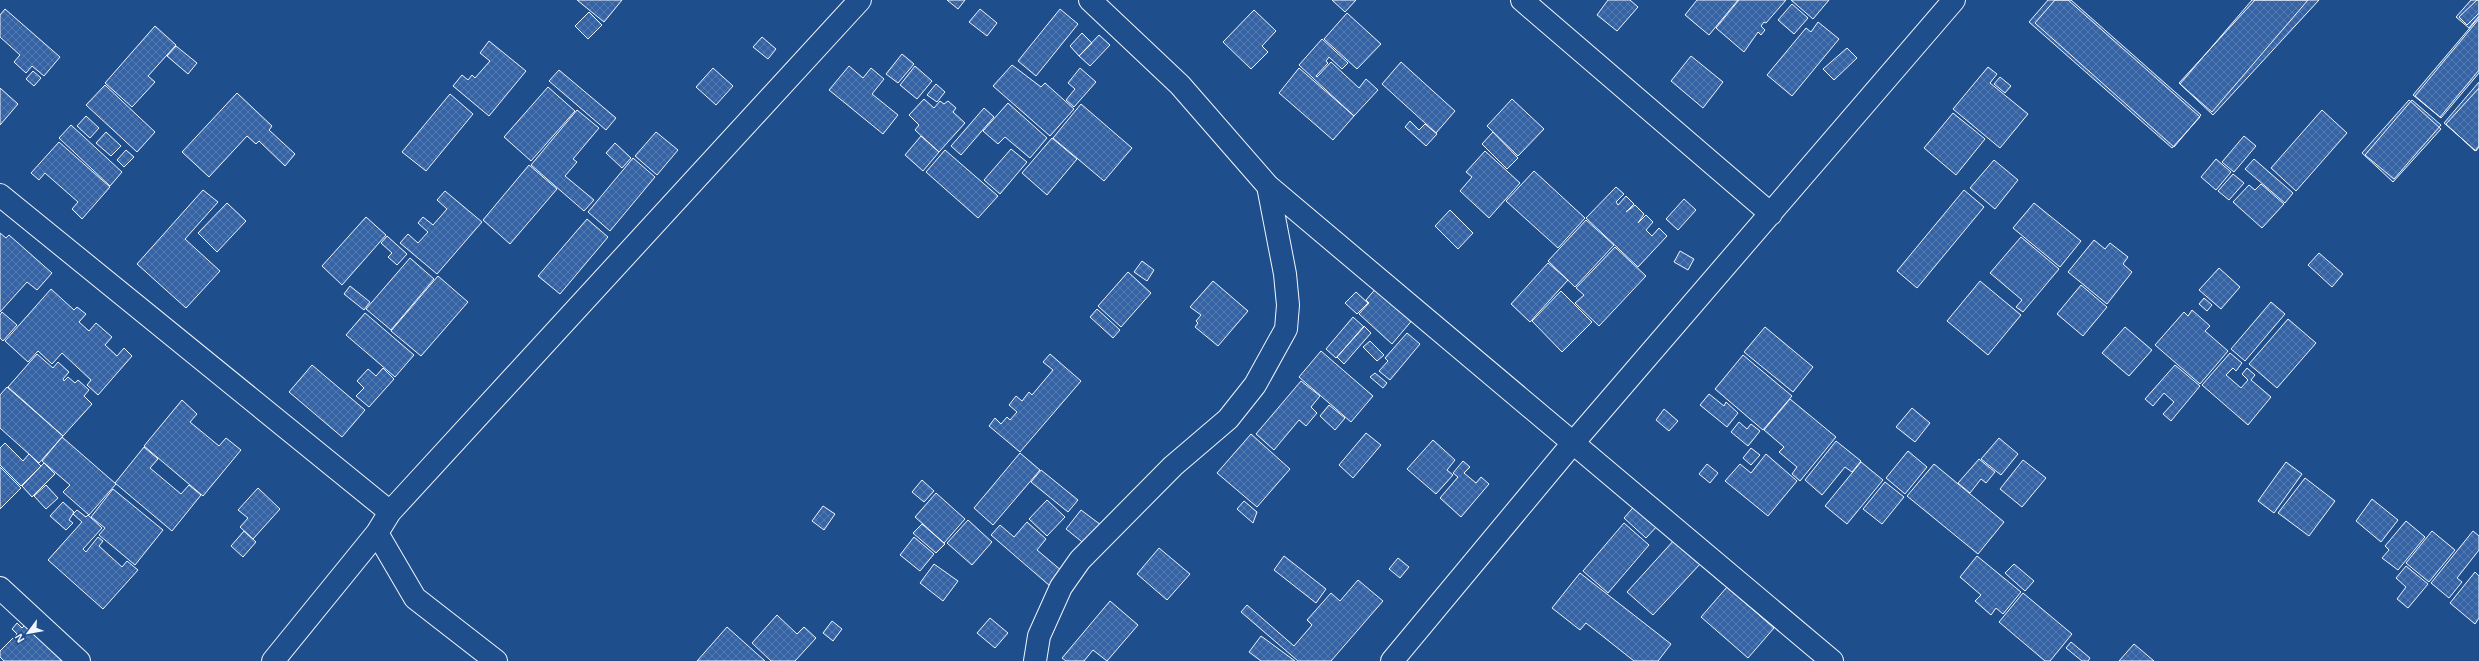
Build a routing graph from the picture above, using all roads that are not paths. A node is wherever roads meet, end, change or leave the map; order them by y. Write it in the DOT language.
graph roads {
  1 [pos="860,0"];
  2 [pos="1090,0"];
  3 [pos="1522,0"];
  4 [pos="1954,0"];
  5 [pos="1268,186"];
  6 [pos="0,195"];
  7 [pos="1771,214"];
  8 [pos="1573,443"];
  9 [pos="390,512"];
  10 [pos="377,533"];
  11 [pos="0,588"];
  12 [pos="78,661"];
  13 [pos="273,661"];
  14 [pos="496,661"];
  15 [pos="1035,661"];
  16 [pos="1392,661"];
  17 [pos="1832,661"];
  1 -- 9 [label="street"];
  2 -- 5 [label="street"];
  3 -- 7 [label="street"];
  4 -- 7 [label="street"];
  5 -- 8 [label="street"];
  5 -- 15 [label="street"];
  6 -- 9 [label="street"];
  7 -- 8 [label="street"];
  8 -- 16 [label="street"];
  8 -- 17 [label="street"];
  9 -- 10 [label="street"];
  10 -- 13 [label="street"];
  10 -- 14 [label="street"];
  11 -- 12 [label="street"];
}
